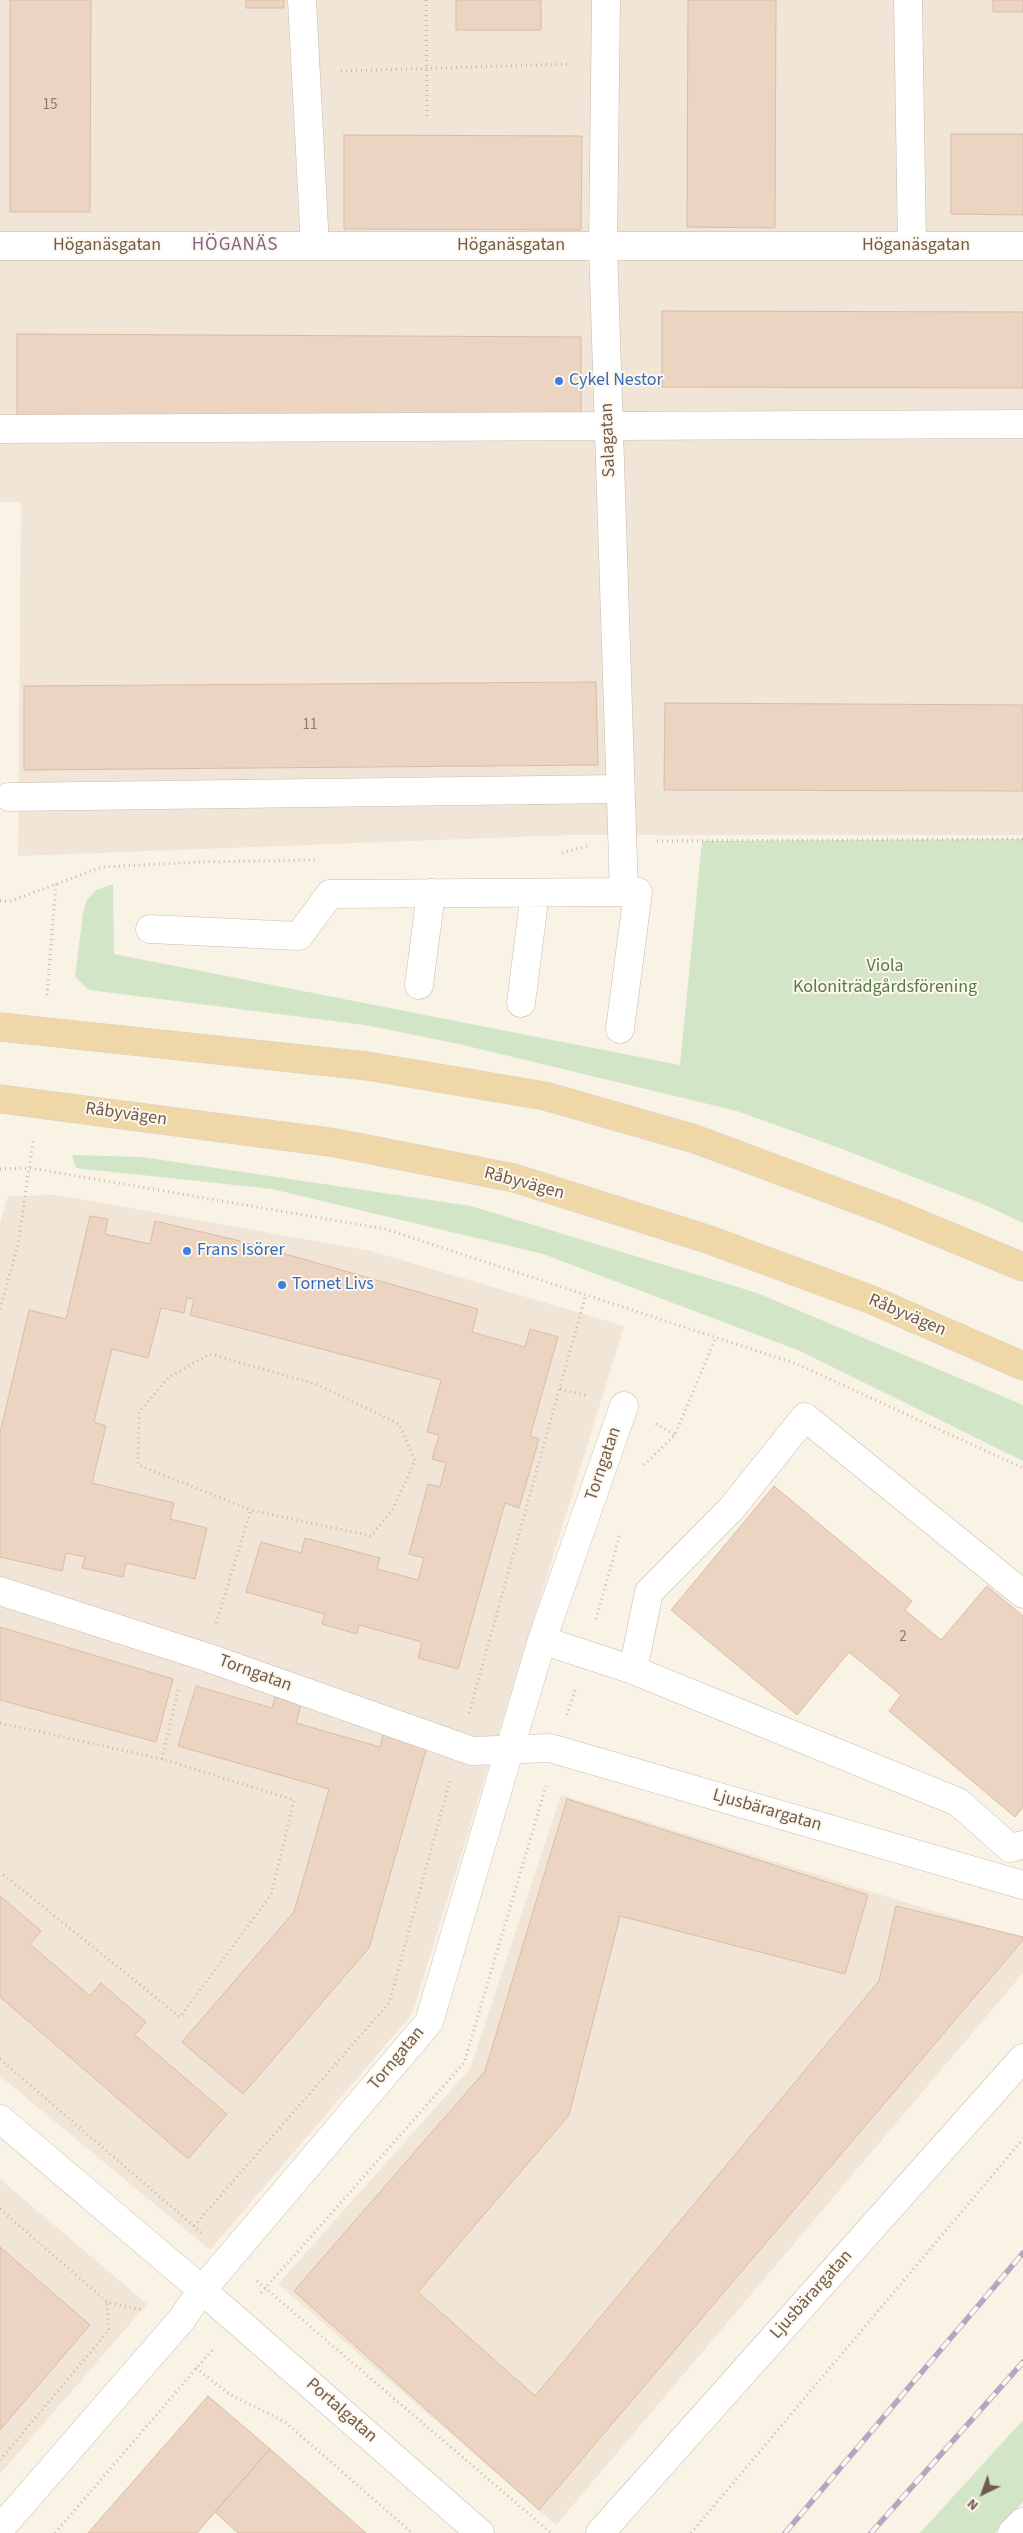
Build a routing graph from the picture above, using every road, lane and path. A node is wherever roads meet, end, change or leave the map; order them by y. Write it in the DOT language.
graph roads {
  1 [pos="302,0"];
  2 [pos="426,0"];
  3 [pos="606,0"];
  4 [pos="908,0"];
  5 [pos="605,63"];
  6 [pos="426,68"];
  7 [pos="306,72"];
  8 [pos="427,120"];
  9 [pos="0,246"];
  10 [pos="314,246"];
  11 [pos="602,246"];
  12 [pos="912,246"];
  13 [pos="1023,246"];
  14 [pos="1023,424"];
  15 [pos="608,428"];
  16 [pos="0,429"];
  17 [pos="620,789"];
  18 [pos="9,797"];
  19 [pos="1023,839"];
  20 [pos="622,841"];
  21 [pos="535,892"];
  22 [pos="624,892"];
  23 [pos="431,893"];
  24 [pos="150,929"];
  25 [pos="420,985"];
  26 [pos="522,1003"];
  27 [pos="0,1027"];
  28 [pos="620,1029"];
  29 [pos="0,1099"];
  30 [pos="30,1168"];
  31 [pos="0,1169"];
  32 [pos="1023,1267"];
  33 [pos="586,1294"];
  34 [pos="0,1309"];
  35 [pos="1023,1366"];
  36 [pos="624,1406"];
  37 [pos="1023,1468"];
  38 [pos="251,1510"];
  39 [pos="0,1591"];
  40 [pos="1023,1594"];
  41 [pos="542,1640"];
  42 [pos="196,1654"];
  43 [pos="633,1670"];
  44 [pos="0,1723"];
  45 [pos="459,1747"];
  46 [pos="510,1750"];
  47 [pos="162,1759"];
  48 [pos="1023,1845"];
  49 [pos="0,1872"];
  50 [pos="1023,1886"];
  51 [pos="1023,2058"];
  52 [pos="0,2059"];
  53 [pos="0,2119"];
  54 [pos="1023,2138"];
  55 [pos="0,2209"];
  56 [pos="194,2226"];
  57 [pos="230,2257"];
  58 [pos="202,2290"];
  59 [pos="107,2302"];
  60 [pos="182,2319"];
  61 [pos="196,2368"];
  62 [pos="0,2460"];
  63 [pos="1023,2522"];
  64 [pos="0,2529"];
  65 [pos="412,2533"];
  66 [pos="480,2533"];
  67 [pos="550,2533"];
  68 [pos="600,2533"];
  69 [pos="691,2533"];
  70 [pos="1012,2533"];
  1 -- 7 [label="street"];
  2 -- 6 [label="path"];
  3 -- 5 [label="street, Salagatan"];
  4 -- 12 [label="street"];
  5 -- 6 [label="path"];
  5 -- 11 [label="street, Salagatan"];
  6 -- 7 [label="path"];
  6 -- 8 [label="path"];
  7 -- 10 [label="street"];
  9 -- 10 [label="street, Höganäsgatan"];
  10 -- 11 [label="street, Höganäsgatan"];
  11 -- 12 [label="street, Höganäsgatan"];
  11 -- 15 [label="street, Salagatan"];
  12 -- 13 [label="street, Höganäsgatan"];
  14 -- 15 [label="street"];
  15 -- 16 [label="street"];
  15 -- 17 [label="street, Salagatan"];
  17 -- 18 [label="street"];
  17 -- 20 [label="street, Salagatan"];
  19 -- 20 [label="path"];
  20 -- 22 [label="street, Salagatan"];
  21 -- 22 [label="street"];
  21 -- 23 [label="street"];
  21 -- 26 [label="street"];
  22 -- 28 [label="street"];
  23 -- 24 [label="street"];
  23 -- 25 [label="street"];
  27 -- 32 [label="main road"];
  29 -- 35 [label="main road, Råbyvägen"];
  30 -- 31 [label="path"];
  30 -- 33 [label="path"];
  30 -- 34 [label="path"];
  33 -- 37 [label="path"];
  33 -- 45 [label="path"];
  36 -- 41 [label="street, Torngatan"];
  38 -- 38 [label="path"];
  38 -- 42 [label="path"];
  39 -- 42 [label="street, Torngatan"];
  40 -- 43 [label="street"];
  41 -- 43 [label="street"];
  41 -- 46 [label="street, Torngatan"];
  42 -- 45 [label="street, Torngatan"];
  42 -- 47 [label="path"];
  43 -- 48 [label="street"];
  44 -- 47 [label="path"];
  45 -- 46 [label="street, Torngatan"];
  45 -- 56 [label="path"];
  46 -- 50 [label="street, Ljusbärargatan"];
  46 -- 57 [label="street, Torngatan"];
  47 -- 49 [label="path"];
  51 -- 68 [label="street, Ljusbärargatan"];
  52 -- 56 [label="path"];
  53 -- 58 [label="street, Portalgatan"];
  54 -- 69 [label="path"];
  55 -- 59 [label="path"];
  56 -- 57 [label="path"];
  57 -- 58 [label="street, Torngatan"];
  57 -- 67 [label="path"];
  58 -- 60 [label="street"];
  58 -- 66 [label="street, Portalgatan"];
  59 -- 60 [label="path"];
  59 -- 62 [label="path"];
  60 -- 64 [label="street"];
  61 -- 65 [label="path"];
  63 -- 70 [label="street"];
}
